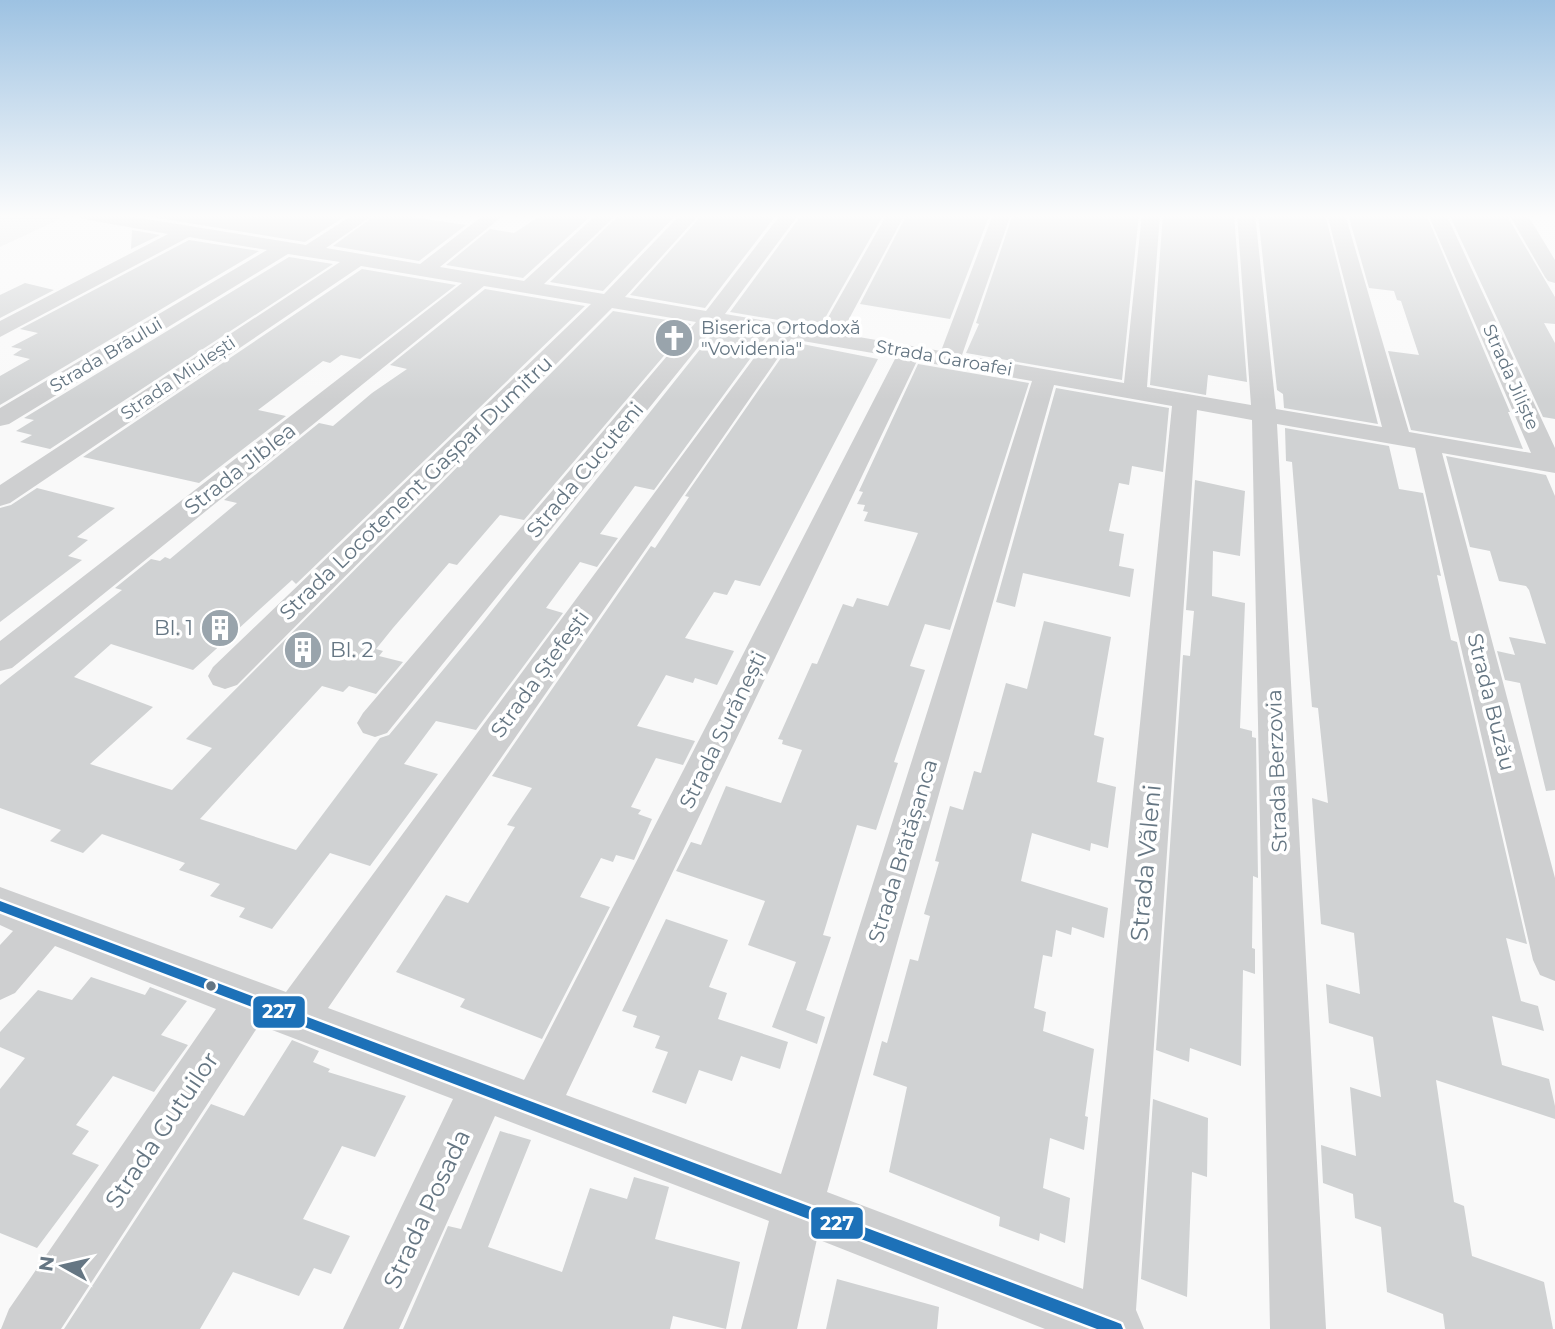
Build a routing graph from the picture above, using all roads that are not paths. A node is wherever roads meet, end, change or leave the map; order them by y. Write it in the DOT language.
graph roads {
  1 [pos="109,276"];
  2 [pos="238,276"];
  3 [pos="333,276"];
  4 [pos="455,276"];
  5 [pos="541,276"];
  6 [pos="632,276"];
  7 [pos="743,276"];
  8 [pos="862,276"];
  9 [pos="979,276"];
  10 [pos="1145,276"];
  11 [pos="1252,276"];
  12 [pos="1357,276"];
  13 [pos="1466,276"];
  14 [pos="479,280"];
  15 [pos="528,288"];
  16 [pos="608,301"];
  17 [pos="712,318"];
  18 [pos="0,330"];
  19 [pos="786,330"];
  20 [pos="828,337"];
  21 [pos="910,352"];
  22 [pos="949,359"];
  23 [pos="1045,376"];
  24 [pos="1135,392"];
  25 [pos="1185,401"];
  26 [pos="1264,415"];
  27 [pos="0,419"];
  28 [pos="1413,441"];
  29 [pos="1552,464"];
  30 [pos="0,497"];
  31 [pos="0,659"];
  32 [pos="225,676"];
  33 [pos="375,723"];
  34 [pos="0,906"];
  35 [pos="47,924"];
  36 [pos="1555,960"];
  37 [pos="0,978"];
  38 [pos="249,1000"];
  39 [pos="295,1017"];
  40 [pos="483,1088"];
  41 [pos="536,1108"];
  42 [pos="797,1206"];
  43 [pos="1112,1327"];
  44 [pos="29,1329"];
  45 [pos="372,1329"];
  46 [pos="769,1329"];
  47 [pos="1298,1329"];
  1 -- 18 [label="street"];
  2 -- 27 [label="street, Strada Brâului"];
  3 -- 30 [label="street, Strada Miulești"];
  4 -- 14 [label="street, Strada Garoafei"];
  5 -- 15 [label="street"];
  6 -- 16 [label="street, Strada Locotenent Gașpar Dumitru"];
  7 -- 17 [label="street, Strada Cucuteni"];
  8 -- 20 [label="street"];
  9 -- 22 [label="street"];
  10 -- 24 [label="street"];
  11 -- 26 [label="street, Strada Berzovia"];
  12 -- 28 [label="street, Strada Buzău"];
  13 -- 29 [label="street, Strada Jiliște"];
  14 -- 15 [label="street, Strada Garoafei"];
  14 -- 31 [label="street, Strada Jiblea"];
  15 -- 16 [label="street, Strada Garoafei"];
  16 -- 17 [label="street, Strada Garoafei"];
  16 -- 32 [label="street, Strada Locotenent Gașpar Dumitru"];
  17 -- 19 [label="street, Strada Garoafei"];
  17 -- 33 [label="street, Strada Cucuteni"];
  19 -- 20 [label="street, Strada Garoafei"];
  19 -- 39 [label="street, Strada Ștefești"];
  20 -- 21 [label="street, Strada Garoafei"];
  21 -- 22 [label="street, Strada Garoafei"];
  21 -- 41 [label="street, Strada Surănești"];
  22 -- 23 [label="street, Strada Garoafei"];
  23 -- 24 [label="street, Strada Garoafei"];
  23 -- 42 [label="street, Strada Brătășanca"];
  24 -- 25 [label="street, Strada Garoafei"];
  25 -- 26 [label="street, Strada Garoafei"];
  25 -- 43 [label="street, Strada Văleni"];
  26 -- 28 [label="street, Strada Garoafei"];
  26 -- 47 [label="street, Strada Berzovia"];
  28 -- 29 [label="street, Strada Garoafei"];
  28 -- 36 [label="street, Strada Buzău"];
  34 -- 35 [label="street"];
  35 -- 37 [label="street"];
  35 -- 38 [label="street"];
  38 -- 39 [label="street"];
  38 -- 44 [label="street, Strada Gutuilor"];
  39 -- 40 [label="street"];
  40 -- 41 [label="street"];
  40 -- 45 [label="street, Strada Posada"];
  41 -- 42 [label="street"];
  42 -- 43 [label="street"];
  42 -- 46 [label="street, Strada Brătășanca"];
}
